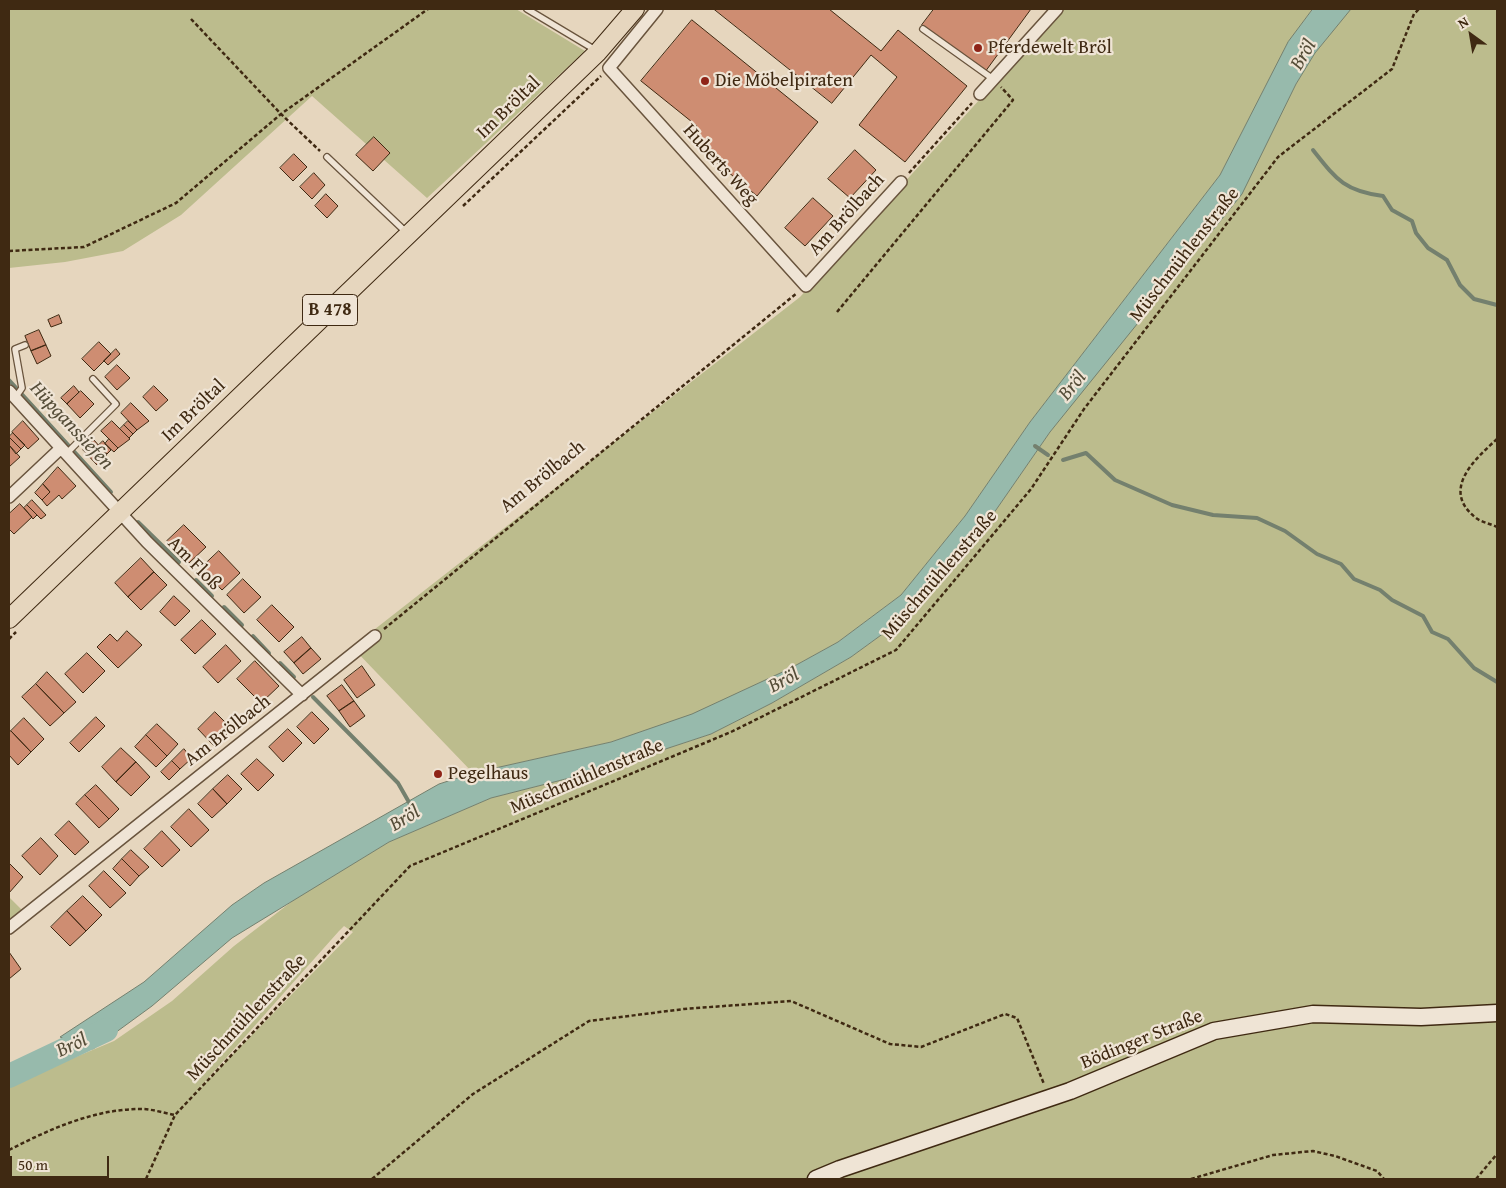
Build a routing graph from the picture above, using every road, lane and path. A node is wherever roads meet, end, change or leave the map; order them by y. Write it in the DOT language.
graph roads {
  1 [pos="428,9"];
  2 [pos="527,9"];
  3 [pos="635,9"];
  4 [pos="657,9"];
  5 [pos="1057,9"];
  6 [pos="1419,9"];
  7 [pos="191,19"];
  8 [pos="923,29"];
  9 [pos="598,52"];
  10 [pos="993,79"];
  11 [pos="980,94"];
  12 [pos="281,114"];
  13 [pos="327,157"];
  14 [pos="901,182"];
  15 [pos="409,234"];
  16 [pos="9,251"];
  17 [pos="806,286"];
  18 [pos="837,312"];
  19 [pos="25,345"];
  20 [pos="92,379"];
  21 [pos="12,395"];
  22 [pos="1497,439"];
  23 [pos="63,451"];
  24 [pos="9,497"];
  25 [pos="120,512"];
  26 [pos="1497,527"];
  27 [pos="9,619"];
  28 [pos="375,636"];
  29 [pos="302,695"];
  30 [pos="9,928"];
  31 [pos="1497,1013"];
  32 [pos="1049,1098"];
  33 [pos="176,1115"];
  34 [pos="9,1150"];
  35 [pos="1497,1154"];
  36 [pos="146,1179"];
  37 [pos="372,1179"];
  38 [pos="816,1179"];
  39 [pos="1191,1179"];
  40 [pos="1384,1179"];
  41 [pos="1476,1179"];
  1 -- 12 [label="path"];
  2 -- 9 [label="lane"];
  3 -- 9 [label="main road, Im Bröltal / B 478"];
  4 -- 17 [label="street, Huberts Weg"];
  5 -- 10 [label="street"];
  6 -- 33 [label="path, Müschmühlenstraße"];
  7 -- 12 [label="path"];
  8 -- 10 [label="lane"];
  9 -- 15 [label="main road, Im Bröltal / B 478"];
  10 -- 11 [label="street"];
  10 -- 18 [label="path"];
  11 -- 14 [label="path, Am Brölbach"];
  12 -- 13 [label="path"];
  12 -- 16 [label="path"];
  13 -- 15 [label="lane"];
  14 -- 17 [label="street, Am Brölbach"];
  15 -- 25 [label="main road, Im Bröltal / B 478"];
  17 -- 28 [label="path, Am Brölbach"];
  19 -- 21 [label="lane, Am Floß"];
  20 -- 23 [label="lane"];
  21 -- 23 [label="street, Am Floß"];
  22 -- 26 [label="path"];
  23 -- 24 [label="street"];
  23 -- 25 [label="street, Am Floß"];
  25 -- 27 [label="main road, Im Bröltal / B 478"];
  25 -- 29 [label="street, Am Floß"];
  28 -- 29 [label="street, Am Brölbach"];
  29 -- 30 [label="street, Am Brölbach"];
  31 -- 32 [label="street, Bödinger Straße"];
  32 -- 37 [label="path"];
  32 -- 38 [label="street, Bödinger Straße"];
  33 -- 34 [label="path"];
  33 -- 36 [label="path, Müschmühlenstraße"];
  35 -- 41 [label="path"];
  39 -- 40 [label="path"];
}
